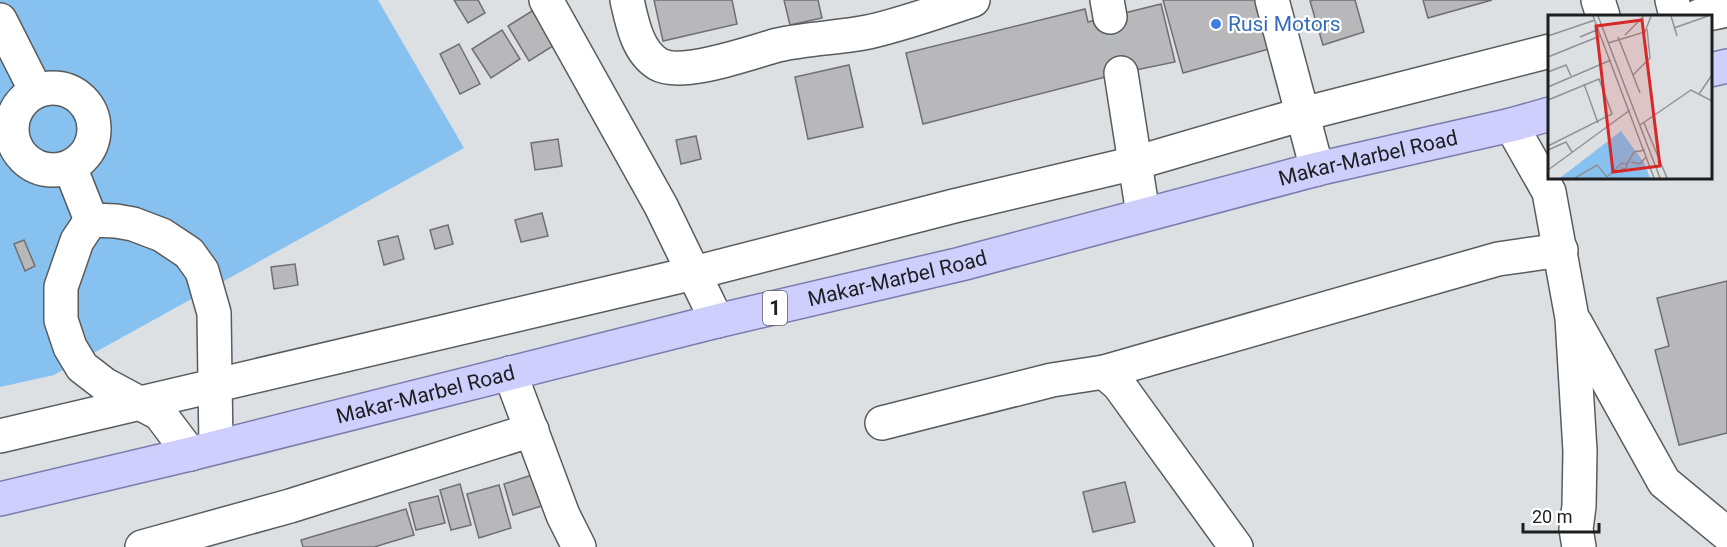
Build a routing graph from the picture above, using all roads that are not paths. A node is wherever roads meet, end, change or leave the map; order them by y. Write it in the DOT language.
graph roads {
  1 [pos="546,0"];
  2 [pos="627,0"];
  3 [pos="973,0"];
  4 [pos="1272,0"];
  5 [pos="1598,0"];
  6 [pos="1672,0"];
  7 [pos="1727,10"];
  8 [pos="1603,15"];
  9 [pos="1676,15"];
  10 [pos="1704,15"];
  11 [pos="0,20"];
  12 [pos="1548,52"];
  13 [pos="1727,66"];
  14 [pos="1712,70"];
  15 [pos="1121,73"];
  16 [pos="36,91"];
  17 [pos="1303,114"];
  18 [pos="1548,115"];
  19 [pos="1511,124"];
  20 [pos="1135,163"];
  21 [pos="70,167"];
  22 [pos="1317,169"];
  23 [pos="1143,214"];
  24 [pos="90,220"];
  25 [pos="1561,250"];
  26 [pos="694,273"];
  27 [pos="1572,318"];
  28 [pos="717,321"];
  29 [pos="1104,372"];
  30 [pos="510,373"];
  31 [pos="215,386"];
  32 [pos="138,404"];
  33 [pos="882,423"];
  34 [pos="532,430"];
  35 [pos="0,436"];
  36 [pos="203,451"];
  37 [pos="0,499"];
  38 [pos="1727,534"];
  39 [pos="142,547"];
  40 [pos="579,547"];
  41 [pos="1236,547"];
  42 [pos="1579,547"];
  1 -- 26 [label="street"];
  2 -- 3 [label="street"];
  4 -- 17 [label="street"];
  5 -- 8 [label="street"];
  6 -- 9 [label="street"];
  7 -- 10 [label="street"];
  11 -- 16 [label="street"];
  12 -- 17 [label="street"];
  13 -- 14 [label="main road"];
  15 -- 20 [label="street"];
  16 -- 21 [label="street"];
  16 -- 21 [label="street"];
  17 -- 20 [label="street"];
  17 -- 22 [label="street"];
  18 -- 19 [label="main road, Makar-Marbel Road / 1"];
  19 -- 22 [label="main road, Makar-Marbel Road / 1"];
  19 -- 25 [label="street"];
  20 -- 23 [label="street"];
  20 -- 26 [label="street"];
  21 -- 24 [label="street"];
  22 -- 23 [label="main road, Makar-Marbel Road / 1"];
  23 -- 28 [label="main road, Makar-Marbel Road / 1"];
  24 -- 31 [label="street"];
  24 -- 32 [label="street"];
  25 -- 27 [label="street"];
  25 -- 29 [label="street"];
  26 -- 28 [label="street"];
  26 -- 31 [label="street"];
  27 -- 38 [label="street"];
  27 -- 42 [label="street"];
  28 -- 30 [label="main road, Makar-Marbel Road / 1"];
  29 -- 33 [label="street"];
  29 -- 41 [label="street"];
  30 -- 34 [label="street"];
  30 -- 36 [label="main road, Makar-Marbel Road / 1"];
  31 -- 32 [label="street"];
  31 -- 36 [label="street"];
  32 -- 35 [label="street"];
  32 -- 36 [label="street"];
  34 -- 39 [label="street"];
  34 -- 40 [label="street"];
  36 -- 37 [label="main road, Makar-Marbel Road / 1"];
}
